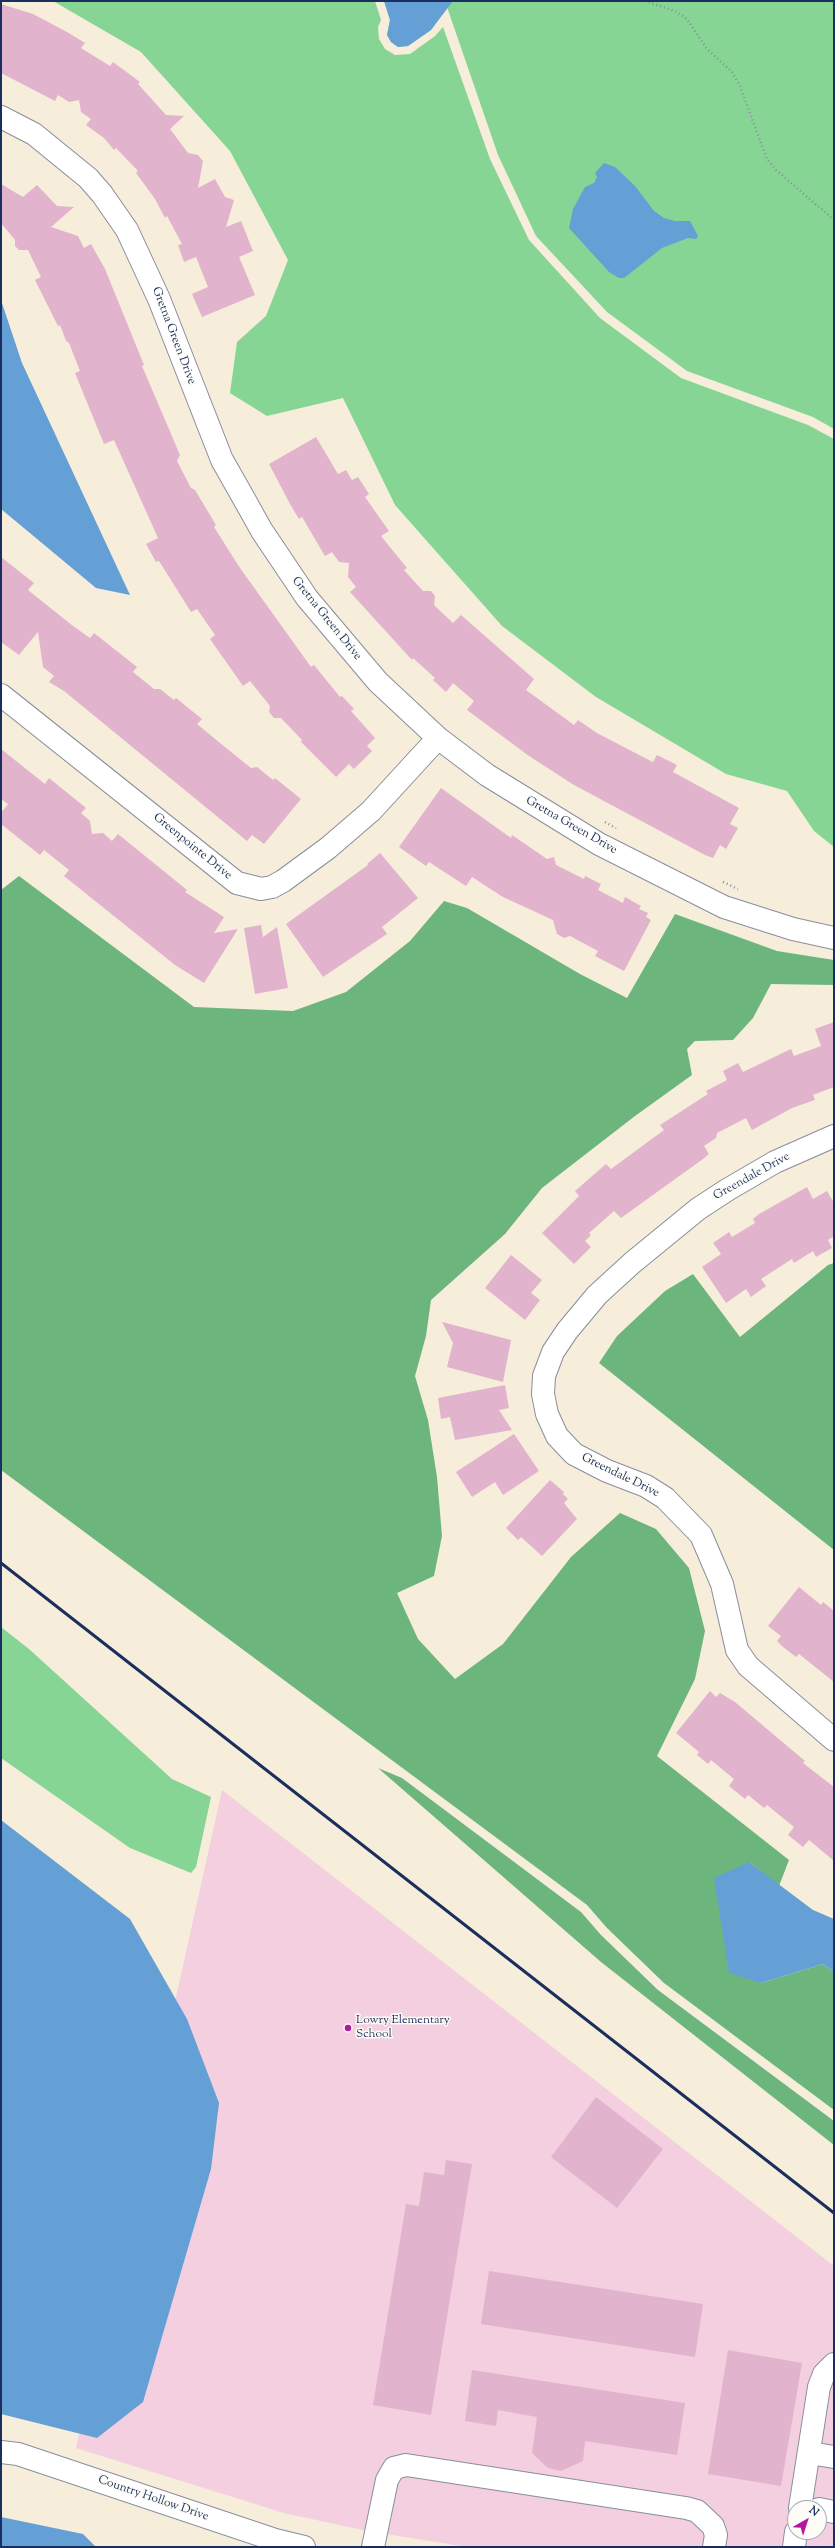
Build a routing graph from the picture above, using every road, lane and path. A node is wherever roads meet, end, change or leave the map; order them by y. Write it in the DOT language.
graph roads {
  1 [pos="645,1"];
  2 [pos="1,117"];
  3 [pos="834,220"];
  4 [pos="1,695"];
  5 [pos="438,738"];
  6 [pos="603,821"];
  7 [pos="624,832"];
  8 [pos="720,881"];
  9 [pos="740,890"];
  10 [pos="834,938"];
  11 [pos="834,1136"];
  12 [pos="834,1740"];
  13 [pos="834,2364"];
  14 [pos="825,2401"];
  15 [pos="1,2452"];
  16 [pos="809,2453"];
  17 [pos="834,2457"];
  18 [pos="808,2500"];
  19 [pos="304,2547"];
  20 [pos="373,2547"];
  21 [pos="714,2547"];
  1 -- 3 [label="path"];
  2 -- 5 [label="street, Gretna Green Drive"];
  4 -- 5 [label="street, Greenpointe Drive"];
  5 -- 10 [label="street, Gretna Green Drive"];
  6 -- 7 [label="path"];
  8 -- 9 [label="path"];
  11 -- 12 [label="street, Greendale Drive"];
  13 -- 14 [label="street"];
  14 -- 16 [label="street"];
  15 -- 19 [label="street, Country Hollow Drive"];
  16 -- 17 [label="street"];
  16 -- 18 [label="street"];
  20 -- 21 [label="street"];
}
